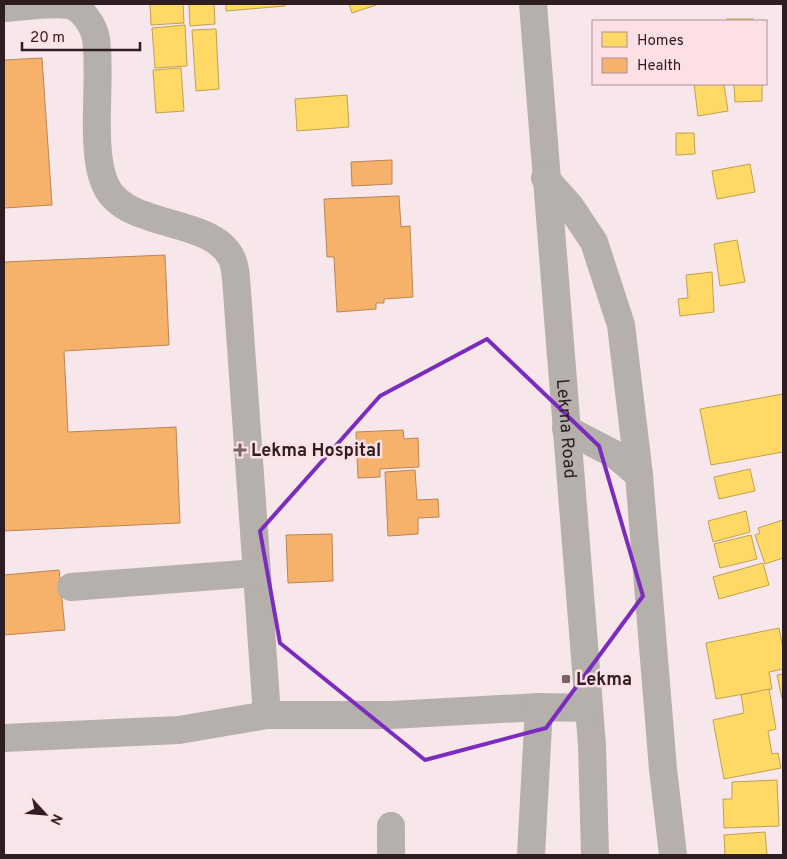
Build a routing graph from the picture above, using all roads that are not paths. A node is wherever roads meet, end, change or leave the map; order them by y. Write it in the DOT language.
graph roads {
  1 [pos="533,4"];
  2 [pos="4,8"];
  3 [pos="545,178"];
  4 [pos="566,429"];
  5 [pos="639,474"];
  6 [pos="257,573"];
  7 [pos="71,587"];
  8 [pos="539,707"];
  9 [pos="589,708"];
  10 [pos="267,716"];
  11 [pos="4,738"];
  12 [pos="391,826"];
  13 [pos="391,855"];
  14 [pos="531,855"];
  15 [pos="595,855"];
  16 [pos="673,855"];
  1 -- 3 [label="street, Lekma Road"];
  2 -- 6 [label="street"];
  3 -- 4 [label="street, Lekma Road"];
  3 -- 5 [label="street"];
  4 -- 5 [label="street"];
  4 -- 9 [label="street, Lekma Road"];
  5 -- 16 [label="street"];
  6 -- 7 [label="street"];
  6 -- 10 [label="street"];
  8 -- 9 [label="street"];
  8 -- 10 [label="street"];
  8 -- 14 [label="street"];
  9 -- 15 [label="street, Lekma Road"];
  10 -- 11 [label="street"];
  12 -- 13 [label="street"];
}
